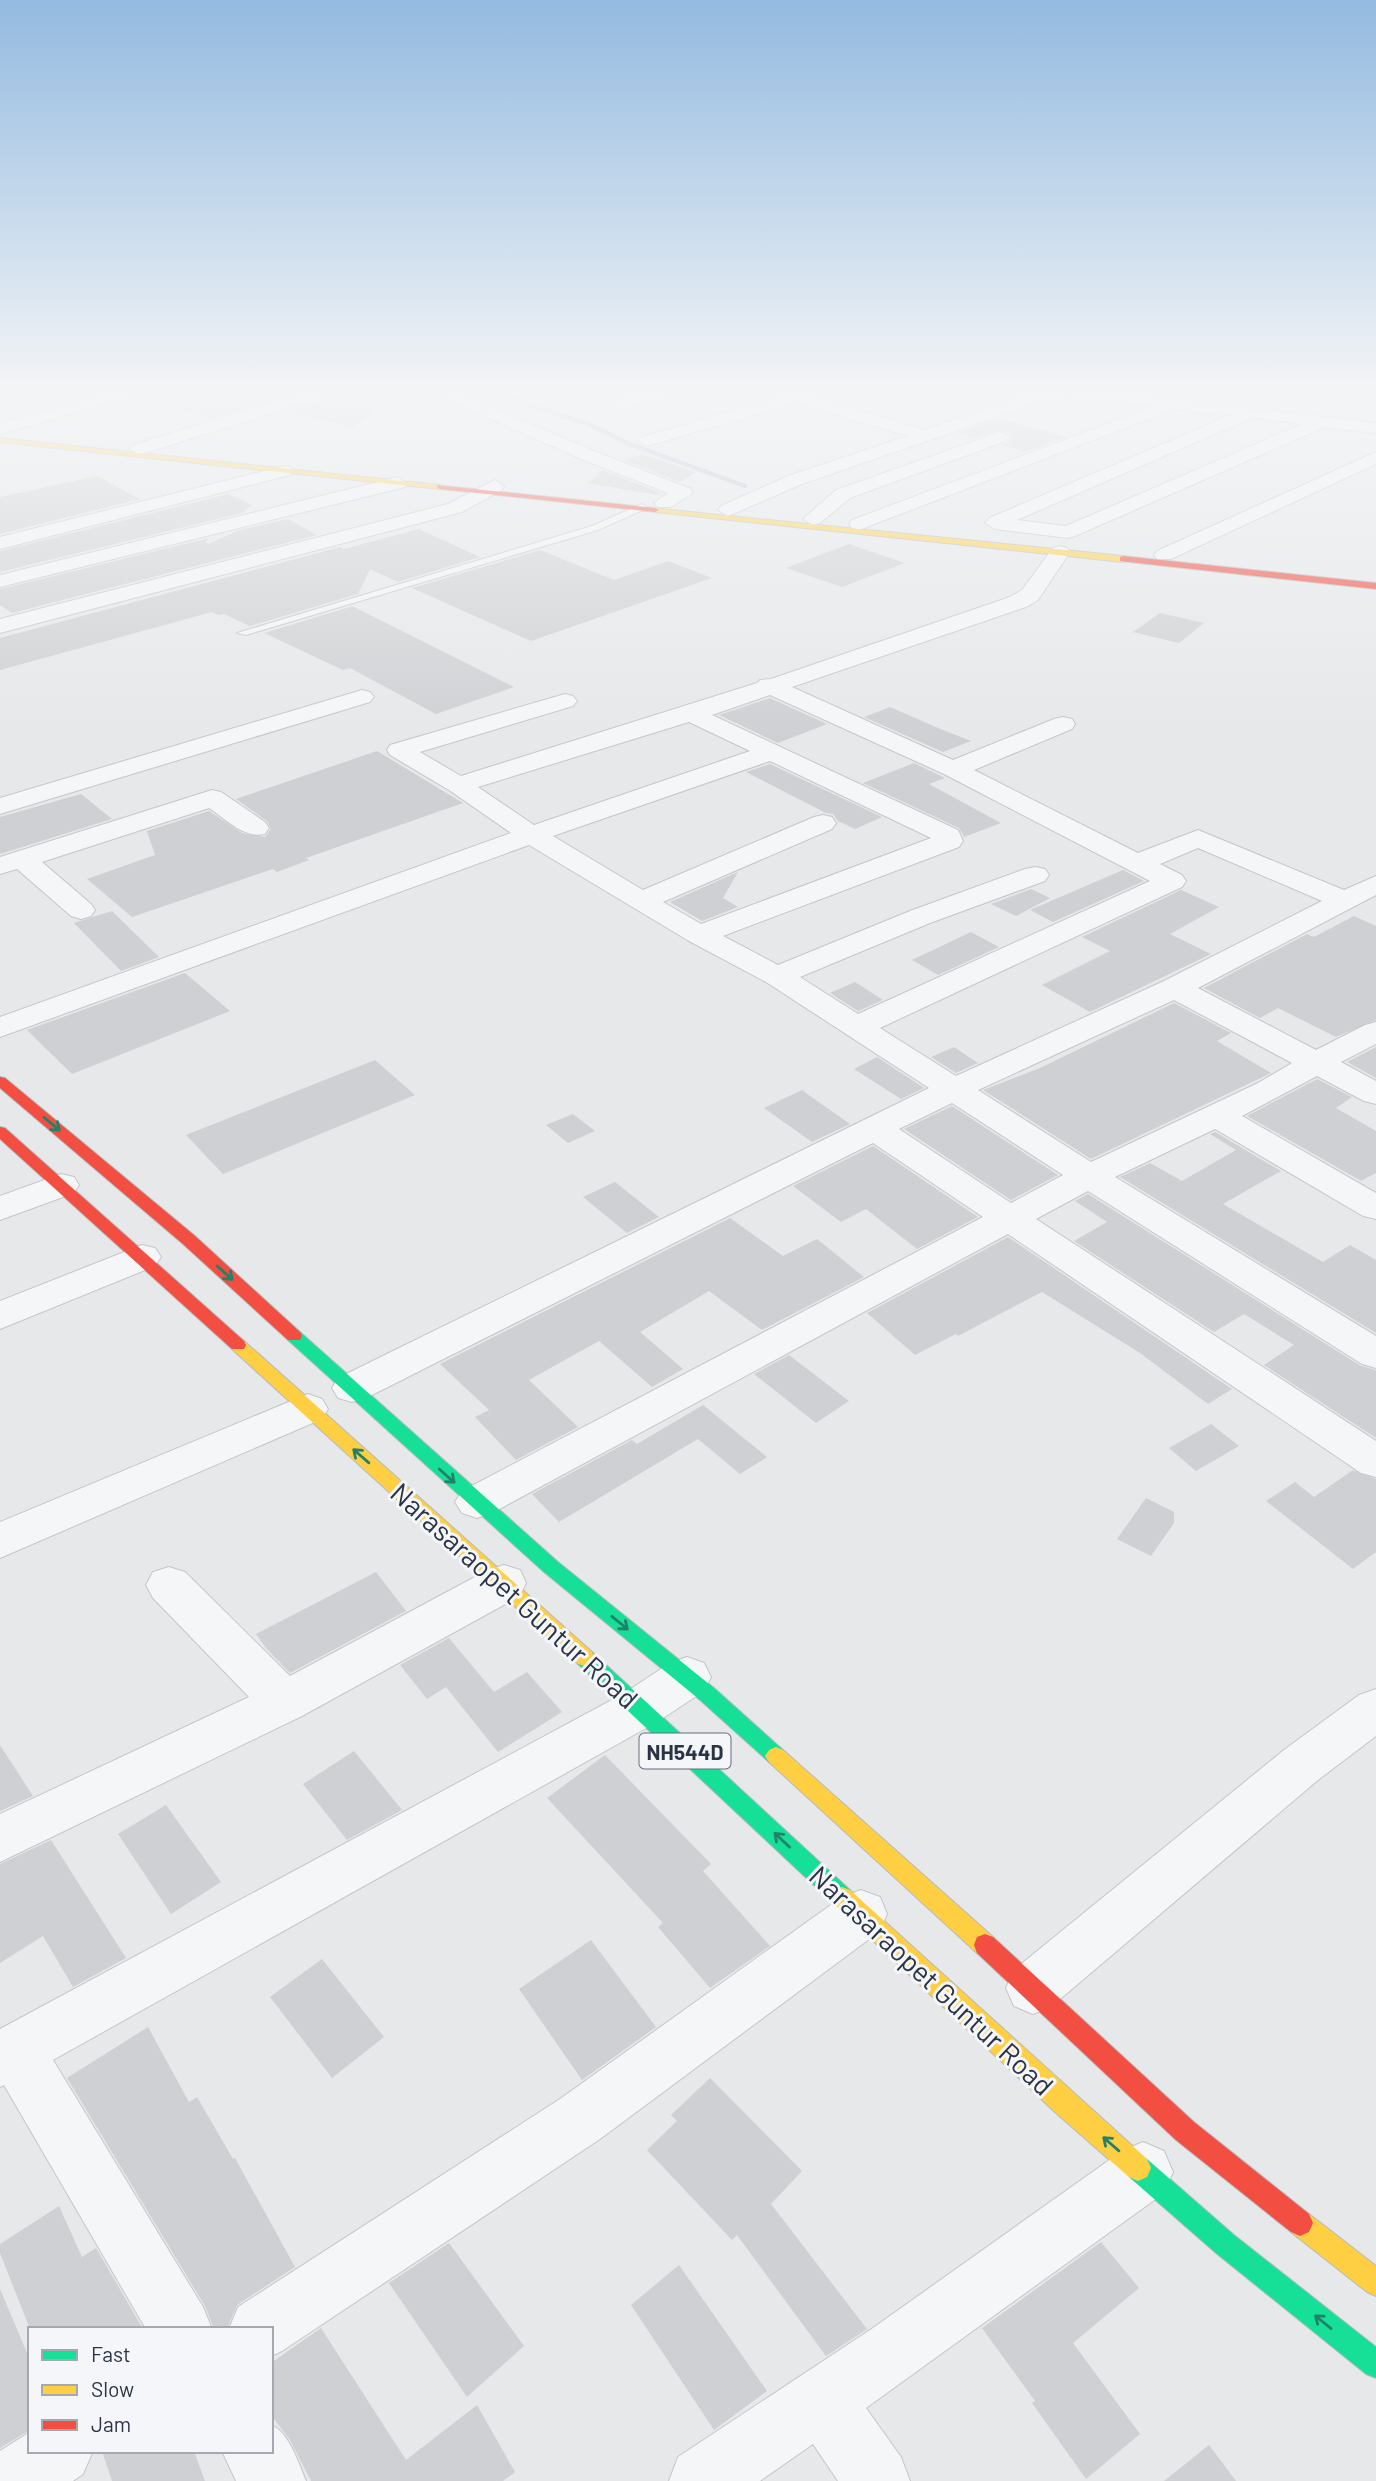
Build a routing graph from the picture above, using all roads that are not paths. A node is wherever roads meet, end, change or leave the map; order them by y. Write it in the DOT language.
graph roads {
  1 [pos="147,506"];
  2 [pos="306,506"];
  3 [pos="459,506"];
  4 [pos="632,506"];
  5 [pos="689,506"];
  6 [pos="737,506"];
  7 [pos="829,506"];
  8 [pos="907,506"];
  9 [pos="1035,506"];
  10 [pos="1128,506"];
  11 [pos="1270,506"];
  12 [pos="642,507"];
  13 [pos="728,510"];
  14 [pos="813,519"];
  15 [pos="995,523"];
  16 [pos="859,524"];
  17 [pos="1035,542"];
  18 [pos="0,543"];
  19 [pos="1060,552"];
  20 [pos="1164,555"];
  21 [pos="1376,577"];
  22 [pos="0,582"];
  23 [pos="1376,586"];
  24 [pos="1,625"];
  25 [pos="242,633"];
  26 [pos="768,685"];
  27 [pos="362,697"];
  28 [pos="565,701"];
  29 [pos="691,713"];
  30 [pos="1063,724"];
  31 [pos="773,752"];
  32 [pos="953,769"];
  33 [pos="457,785"];
  34 [pos="0,806"];
  35 [pos="823,823"];
  36 [pos="256,828"];
  37 [pos="531,835"];
  38 [pos="11,863"];
  39 [pos="1138,863"];
  40 [pos="1035,875"];
  41 [pos="1376,884"];
  42 [pos="1344,900"];
  43 [pos="641,901"];
  44 [pos="81,910"];
  45 [pos="699,935"];
  46 [pos="778,976"];
  47 [pos="1175,988"];
  48 [pos="856,1027"];
  49 [pos="0,1028"];
  50 [pos="1376,1032"];
  51 [pos="1315,1063"];
  52 [pos="0,1081"];
  53 [pos="956,1088"];
  54 [pos="1376,1094"];
  55 [pos="1216,1115"];
  56 [pos="874,1128"];
  57 [pos="0,1131"];
  58 [pos="1089,1176"];
  59 [pos="61,1185"];
  60 [pos="1376,1208"];
  61 [pos="0,1209"];
  62 [pos="1008,1220"];
  63 [pos="142,1257"];
  64 [pos="0,1316"];
  65 [pos="1376,1354"];
  66 [pos="352,1388"];
  67 [pos="308,1409"];
  68 [pos="1376,1462"];
  69 [pos="477,1502"];
  70 [pos="0,1541"];
  71 [pos="504,1583"];
  72 [pos="169,1586"];
  73 [pos="687,1677"];
  74 [pos="285,1702"];
  75 [pos="640,1708"];
  76 [pos="1376,1709"];
  77 [pos="0,1839"];
  78 [pos="861,1914"];
  79 [pos="1034,1988"];
  80 [pos="8,2055"];
  81 [pos="1143,2172"];
  82 [pos="1376,2283"];
  83 [pos="180,2327"];
  84 [pos="263,2327"];
  85 [pos="1376,2364"];
  86 [pos="822,2400"];
  87 [pos="57,2453"];
  88 [pos="256,2453"];
  89 [pos="13,2481"];
  90 [pos="273,2481"];
  91 [pos="702,2481"];
  92 [pos="877,2481"];
  1 -- 18 [label="street"];
  2 -- 22 [label="street"];
  3 -- 24 [label="street"];
  4 -- 12 [label="highway"];
  5 -- 13 [label="highway"];
  6 -- 13 [label="street"];
  7 -- 14 [label="street"];
  8 -- 16 [label="street"];
  9 -- 15 [label="street"];
  10 -- 15 [label="street"];
  11 -- 20 [label="street"];
  12 -- 19 [label="highway"];
  12 -- 25 [label="lane"];
  13 -- 14 [label="highway"];
  14 -- 16 [label="highway"];
  15 -- 17 [label="street"];
  16 -- 17 [label="highway"];
  17 -- 20 [label="highway"];
  19 -- 23 [label="highway"];
  19 -- 26 [label="street"];
  20 -- 21 [label="highway"];
  26 -- 29 [label="street"];
  26 -- 32 [label="street"];
  27 -- 34 [label="street"];
  28 -- 33 [label="street"];
  29 -- 31 [label="street"];
  29 -- 33 [label="street"];
  30 -- 32 [label="street"];
  31 -- 37 [label="street"];
  31 -- 45 [label="street"];
  32 -- 39 [label="street"];
  33 -- 37 [label="street"];
  35 -- 43 [label="street"];
  36 -- 38 [label="street"];
  37 -- 43 [label="street"];
  37 -- 49 [label="street"];
  38 -- 44 [label="street"];
  39 -- 42 [label="street"];
  39 -- 48 [label="street"];
  40 -- 46 [label="street"];
  41 -- 42 [label="street"];
  42 -- 47 [label="street"];
  43 -- 45 [label="street"];
  45 -- 46 [label="street"];
  46 -- 48 [label="street"];
  47 -- 51 [label="street"];
  47 -- 53 [label="street"];
  48 -- 53 [label="street"];
  50 -- 51 [label="street"];
  51 -- 54 [label="street"];
  51 -- 55 [label="street"];
  52 -- 66 [label="highway, Narasaraopet Guntur Road / NH544D, one-way"];
  53 -- 56 [label="street"];
  53 -- 58 [label="street"];
  55 -- 58 [label="street"];
  55 -- 60 [label="street"];
  56 -- 62 [label="street"];
  56 -- 66 [label="street"];
  57 -- 59 [label="highway, Narasaraopet Guntur Road / NH544D"];
  58 -- 62 [label="street"];
  58 -- 65 [label="street"];
  59 -- 61 [label="street"];
  59 -- 63 [label="highway, Narasaraopet Guntur Road / NH544D"];
  62 -- 68 [label="street"];
  62 -- 69 [label="street"];
  63 -- 64 [label="street"];
  63 -- 67 [label="highway, Narasaraopet Guntur Road / NH544D"];
  66 -- 69 [label="highway, Narasaraopet Guntur Road / NH544D, one-way"];
  67 -- 70 [label="street"];
  71 -- 67 [label="highway, Narasaraopet Guntur Road / NH544D, one-way"];
  69 -- 73 [label="highway, Narasaraopet Guntur Road / NH544D, one-way"];
  71 -- 74 [label="street"];
  71 -- 75 [label="highway, Narasaraopet Guntur Road / NH544D"];
  72 -- 74 [label="street"];
  73 -- 75 [label="street"];
  73 -- 79 [label="highway, Narasaraopet Guntur Road / NH544D"];
  74 -- 77 [label="street"];
  78 -- 75 [label="highway, Narasaraopet Guntur Road / NH544D, one-way"];
  75 -- 80 [label="street"];
  76 -- 79 [label="street"];
  81 -- 78 [label="highway, Narasaraopet Guntur Road / NH544D, one-way"];
  78 -- 84 [label="street"];
  79 -- 82 [label="highway, Narasaraopet Guntur Road / NH544D"];
  80 -- 83 [label="street"];
  85 -- 81 [label="highway, Narasaraopet Guntur Road / NH544D, one-way"];
  81 -- 86 [label="street"];
  86 -- 91 [label="street"];
  86 -- 92 [label="street"];
  87 -- 89 [label="street"];
  88 -- 90 [label="street"];
}
